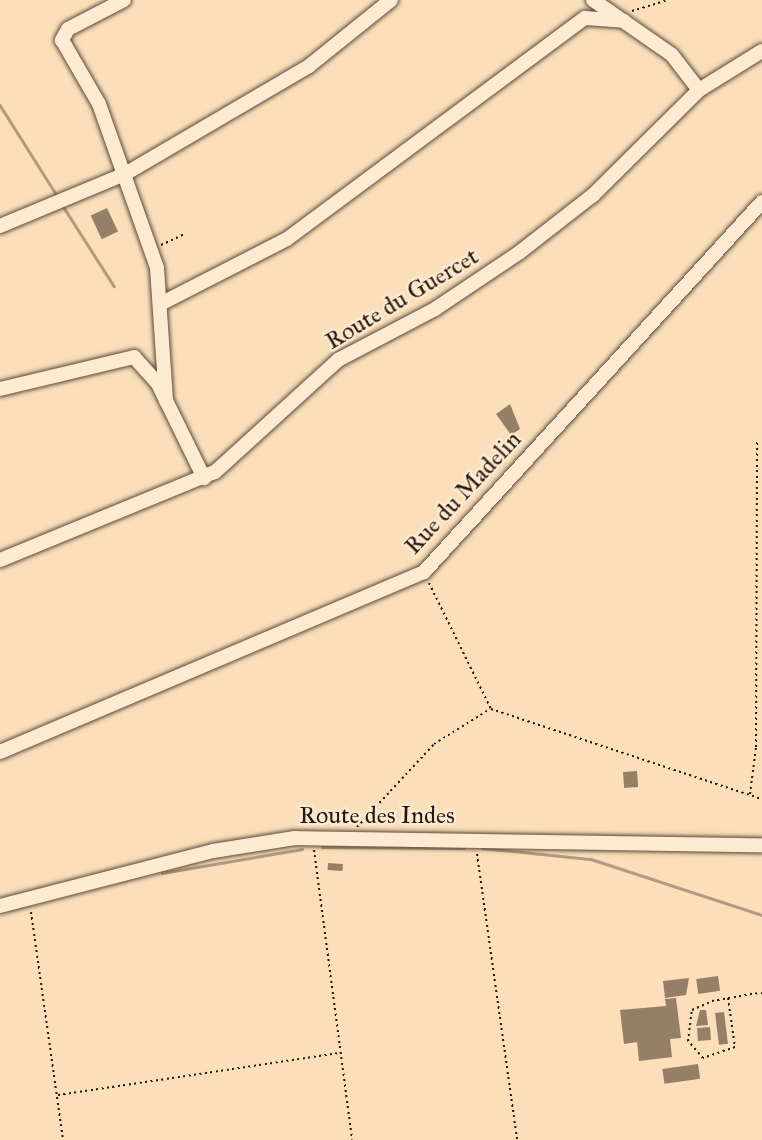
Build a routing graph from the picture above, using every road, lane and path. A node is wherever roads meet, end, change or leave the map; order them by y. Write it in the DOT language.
graph roads {
  1 [pos="123,0"];
  2 [pos="391,0"];
  3 [pos="593,0"];
  4 [pos="667,0"];
  5 [pos="621,19"];
  6 [pos="762,51"];
  7 [pos="699,90"];
  8 [pos="122,175"];
  9 [pos="762,202"];
  10 [pos="0,226"];
  11 [pos="186,234"];
  12 [pos="151,249"];
  13 [pos="162,303"];
  14 [pos="0,389"];
  15 [pos="166,401"];
  16 [pos="757,439"];
  17 [pos="204,478"];
  18 [pos="0,560"];
  19 [pos="424,572"];
  20 [pos="491,709"];
  21 [pos="0,752"];
  22 [pos="750,795"];
  23 [pos="762,799"];
  24 [pos="314,837"];
  25 [pos="353,837"];
  26 [pos="475,839"];
  27 [pos="762,845"];
  28 [pos="28,899"];
  29 [pos="0,906"];
  30 [pos="762,993"];
  31 [pos="728,998"];
  32 [pos="340,1053"];
  33 [pos="58,1095"];
  34 [pos="63,1140"];
  35 [pos="352,1140"];
  36 [pos="517,1140"];
  1 -- 8 [label="street"];
  2 -- 8 [label="street"];
  3 -- 5 [label="street"];
  4 -- 5 [label="path"];
  5 -- 7 [label="street"];
  5 -- 13 [label="street"];
  6 -- 7 [label="street, Route du Guercet"];
  7 -- 17 [label="street, Route du Guercet"];
  8 -- 10 [label="street"];
  8 -- 12 [label="street"];
  9 -- 19 [label="street, Rue du Madelin"];
  11 -- 12 [label="path"];
  12 -- 13 [label="street"];
  13 -- 15 [label="street"];
  14 -- 15 [label="street"];
  15 -- 17 [label="street"];
  16 -- 22 [label="path"];
  17 -- 18 [label="street, Route du Guercet"];
  19 -- 20 [label="path"];
  19 -- 21 [label="street, Rue du Madelin"];
  20 -- 22 [label="path"];
  20 -- 25 [label="path"];
  22 -- 23 [label="path"];
  24 -- 25 [label="street, Route des Indes"];
  24 -- 28 [label="street, Route des Indes"];
  24 -- 32 [label="path"];
  25 -- 26 [label="street, Route des Indes"];
  26 -- 27 [label="street, Route des Indes"];
  26 -- 36 [label="path"];
  28 -- 29 [label="street, Route des Indes"];
  28 -- 33 [label="path"];
  30 -- 31 [label="path"];
  31 -- 31 [label="path"];
  32 -- 33 [label="path"];
  32 -- 35 [label="path"];
  33 -- 34 [label="path"];
}
